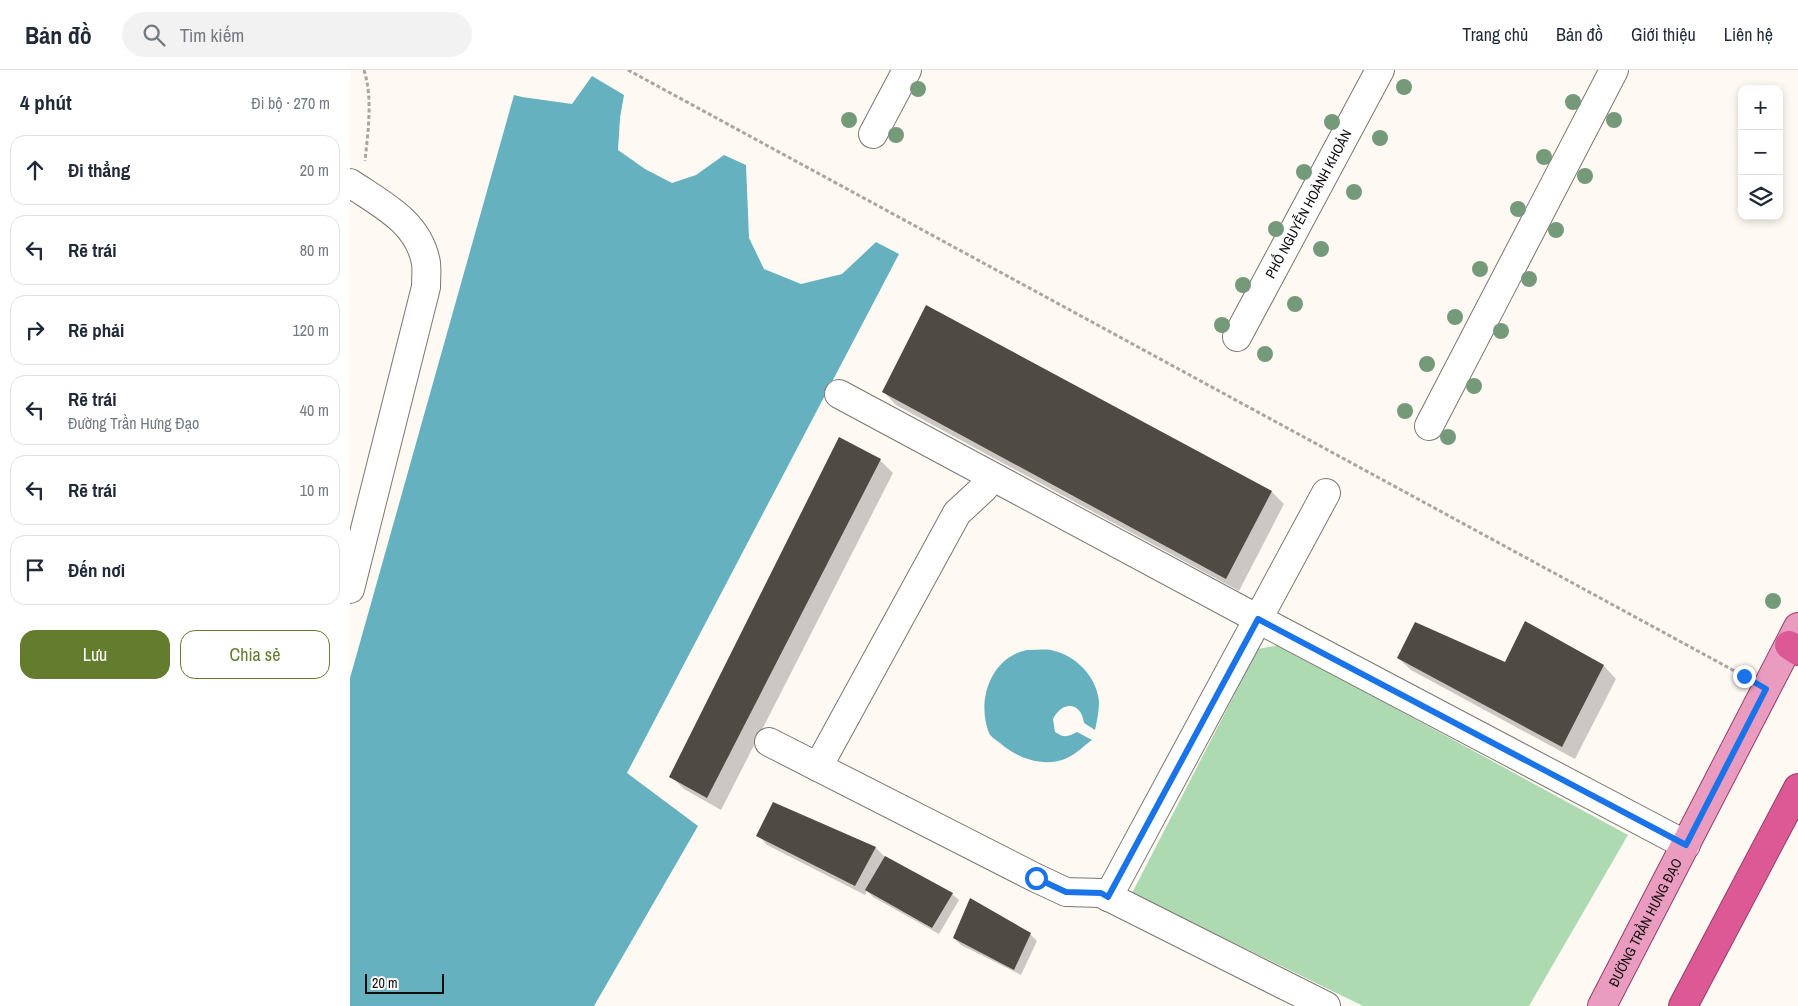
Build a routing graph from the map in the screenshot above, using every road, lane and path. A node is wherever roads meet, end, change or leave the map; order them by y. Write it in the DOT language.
graph roads {
  1 [pos="364,70"];
  2 [pos="628,70"];
  3 [pos="907,70"];
  4 [pos="1380,70"];
  5 [pos="1614,70"];
  6 [pos="873,134"];
  7 [pos="354,186"];
  8 [pos="1237,337"];
  9 [pos="840,394"];
  10 [pos="1429,426"];
  11 [pos="991,476"];
  12 [pos="1326,493"];
  13 [pos="350,589"];
  14 [pos="1258,619"];
  15 [pos="1795,641"];
  16 [pos="1766,689"];
  17 [pos="769,742"];
  18 [pos="818,767"];
  19 [pos="1798,788"];
  20 [pos="1686,845"];
  21 [pos="1108,897"];
  22 [pos="1326,1006"];
  23 [pos="1602,1006"];
  24 [pos="1682,1006"];
  1 -- 7 [label="path"];
  2 -- 16 [label="path"];
  3 -- 6 [label="street"];
  4 -- 8 [label="street, PHỐ NGUYỄN HOÀNH KHOẢN"];
  5 -- 10 [label="street"];
  7 -- 13 [label="street"];
  9 -- 11 [label="street"];
  11 -- 14 [label="street"];
  11 -- 18 [label="street"];
  12 -- 14 [label="street"];
  14 -- 20 [label="street"];
  14 -- 21 [label="street"];
  15 -- 16 [label="main road, ĐƯỜNG TRẦN HƯNG ĐẠO"];
  16 -- 20 [label="main road, ĐƯỜNG TRẦN HƯNG ĐẠO"];
  17 -- 18 [label="street"];
  18 -- 21 [label="street"];
  19 -- 24 [label="highway"];
  20 -- 23 [label="main road, ĐƯỜNG TRẦN HƯNG ĐẠO"];
  21 -- 22 [label="street"];
}
